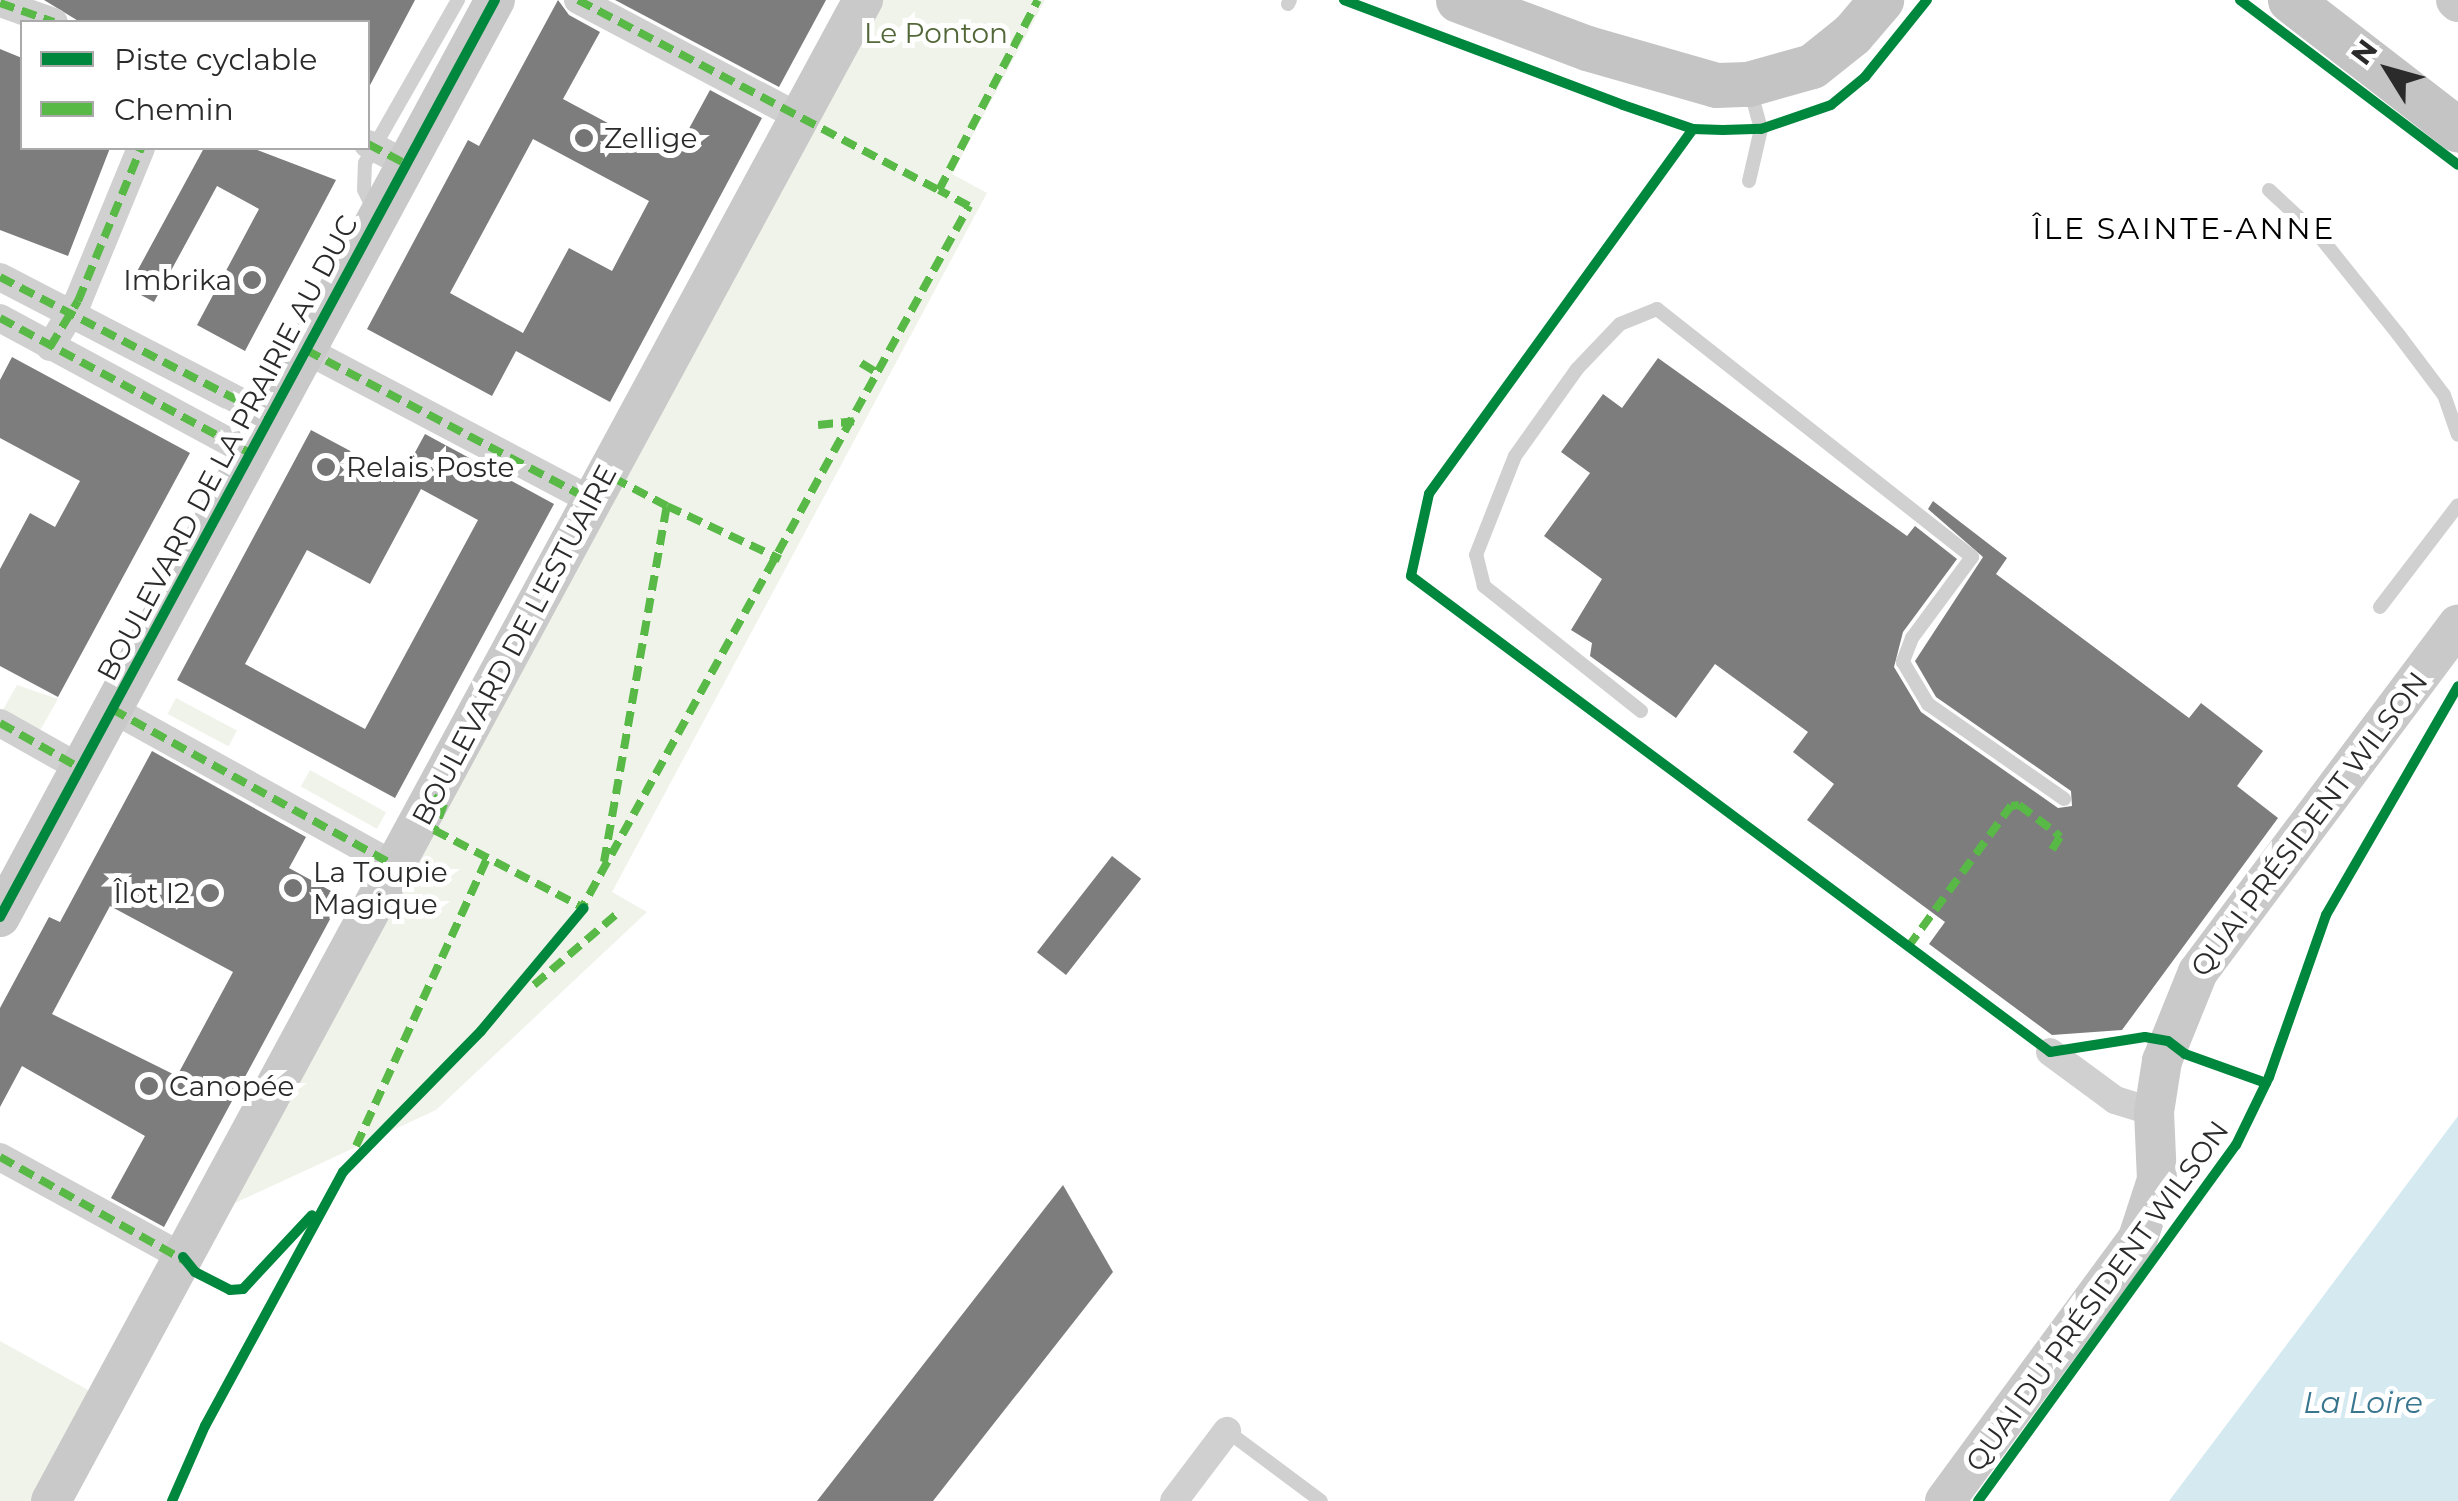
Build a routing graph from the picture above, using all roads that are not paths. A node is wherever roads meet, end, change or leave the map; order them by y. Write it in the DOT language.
graph roads {
  1 [pos="458,0"];
  2 [pos="495,0"];
  3 [pos="578,0"];
  4 [pos="862,0"];
  5 [pos="1458,0"];
  6 [pos="1881,0"];
  7 [pos="2290,0"];
  8 [pos="0,2"];
  9 [pos="49,20"];
  10 [pos="1748,84"];
  11 [pos="800,117"];
  12 [pos="2458,130"];
  13 [pos="140,150"];
  14 [pos="382,152"];
  15 [pos="1748,181"];
  16 [pos="2268,190"];
  17 [pos="0,277"];
  18 [pos="70,314"];
  19 [pos="0,318"];
  20 [pos="50,346"];
  21 [pos="306,350"];
  22 [pos="2458,387"];
  23 [pos="2444,395"];
  24 [pos="270,417"];
  25 [pos="2458,436"];
  26 [pos="250,453"];
  27 [pos="592,501"];
  28 [pos="2458,505"];
  29 [pos="2380,607"];
  30 [pos="2458,624"];
  31 [pos="112,708"];
  32 [pos="1641,711"];
  33 [pos="0,723"];
  34 [pos="80,768"];
  35 [pos="2064,799"];
  36 [pos="396,866"];
  37 [pos="0,917"];
  38 [pos="2050,1052"];
  39 [pos="2154,1112"];
  40 [pos="0,1157"];
  41 [pos="183,1256"];
  42 [pos="1227,1430"];
  43 [pos="51,1501"];
  44 [pos="1174,1501"];
  45 [pos="1321,1501"];
  46 [pos="1945,1501"];
  1 -- 14 [label="lane"];
  2 -- 14 [label="main road, BOULEVARD DE LA PRAIRIE AU DUC"];
  3 -- 11 [label="street"];
  4 -- 11 [label="main road, BOULEVARD DE L'ESTUAIRE"];
  5 -- 10 [label="main road"];
  6 -- 10 [label="main road"];
  7 -- 12 [label="main road"];
  8 -- 9 [label="street"];
  10 -- 15 [label="lane"];
  11 -- 27 [label="main road, BOULEVARD DE L'ESTUAIRE"];
  13 -- 18 [label="street"];
  14 -- 21 [label="main road, BOULEVARD DE LA PRAIRIE AU DUC"];
  16 -- 23 [label="lane"];
  17 -- 18 [label="street"];
  18 -- 20 [label="street"];
  18 -- 24 [label="street"];
  19 -- 20 [label="street"];
  20 -- 26 [label="street"];
  21 -- 24 [label="main road, BOULEVARD DE LA PRAIRIE AU DUC"];
  21 -- 27 [label="street"];
  22 -- 23 [label="lane"];
  23 -- 25 [label="lane"];
  24 -- 26 [label="main road, BOULEVARD DE LA PRAIRIE AU DUC"];
  26 -- 31 [label="main road, BOULEVARD DE LA PRAIRIE AU DUC"];
  27 -- 36 [label="main road, BOULEVARD DE L'ESTUAIRE"];
  28 -- 29 [label="lane"];
  30 -- 39 [label="main road, QUAI PRÉSIDENT WILSON"];
  31 -- 34 [label="main road, BOULEVARD DE LA PRAIRIE AU DUC"];
  31 -- 36 [label="street"];
  32 -- 35 [label="lane"];
  33 -- 34 [label="street"];
  34 -- 37 [label="main road, BOULEVARD DE LA PRAIRIE AU DUC"];
  36 -- 41 [label="main road, BOULEVARD DE L'ESTUAIRE"];
  38 -- 39 [label="street"];
  39 -- 46 [label="main road, QUAI PRÉSIDENT WILSON"];
  40 -- 41 [label="street"];
  41 -- 43 [label="main road, BOULEVARD DE L'ESTUAIRE"];
  42 -- 44 [label="street"];
  42 -- 45 [label="lane"];
}
